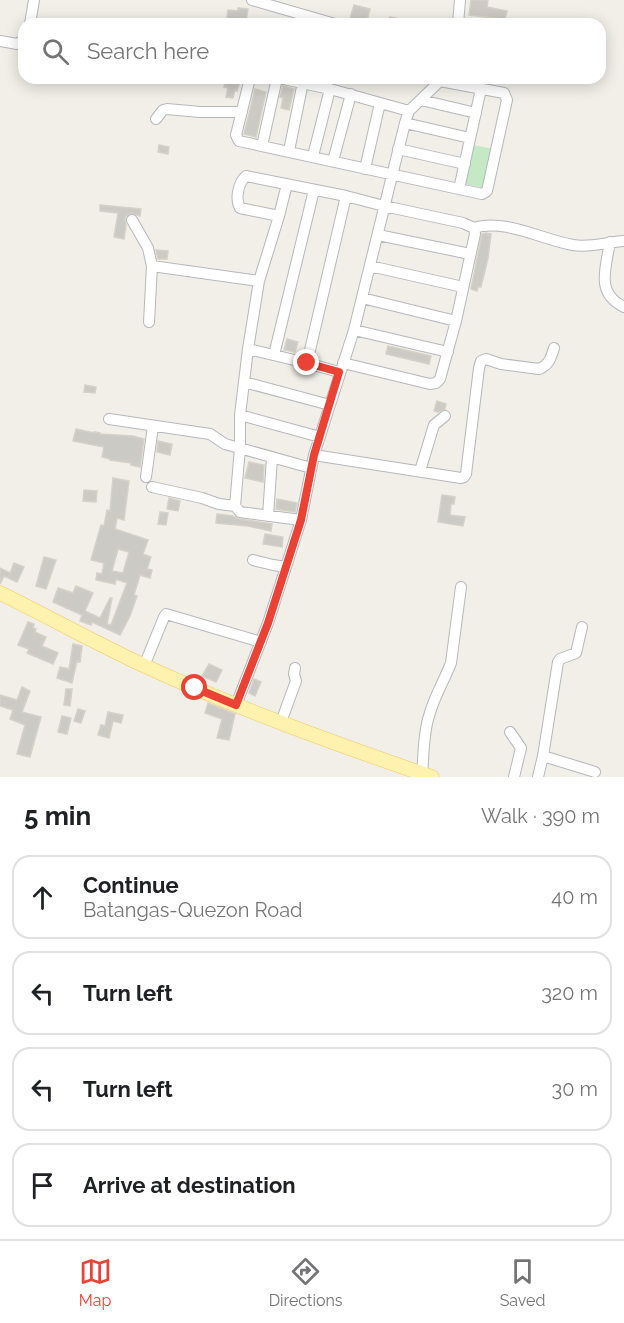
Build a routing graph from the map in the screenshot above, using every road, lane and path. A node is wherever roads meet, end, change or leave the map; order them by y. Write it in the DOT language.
graph roads {
  1 [pos="34,0"];
  2 [pos="252,0"];
  3 [pos="460,0"];
  4 [pos="31,18"];
  5 [pos="314,18"];
  6 [pos="458,18"];
  7 [pos="0,41"];
  8 [pos="18,43"];
  9 [pos="249,84"];
  10 [pos="277,84"];
  11 [pos="303,84"];
  12 [pos="311,84"];
  13 [pos="437,84"];
  14 [pos="459,84"];
  15 [pos="330,89"];
  16 [pos="481,89"];
  17 [pos="351,94"];
  18 [pos="421,100"];
  19 [pos="380,103"];
  20 [pos="410,111"];
  21 [pos="242,112"];
  22 [pos="476,113"];
  23 [pos="156,119"];
  24 [pos="405,123"];
  25 [pos="470,138"];
  26 [pos="262,146"];
  27 [pos="398,149"];
  28 [pos="289,151"];
  29 [pos="313,156"];
  30 [pos="333,161"];
  31 [pos="465,164"];
  32 [pos="365,169"];
  33 [pos="392,175"];
  34 [pos="287,184"];
  35 [pos="459,189"];
  36 [pos="314,190"];
  37 [pos="346,196"];
  38 [pos="384,206"];
  39 [pos="279,216"];
  40 [pos="132,220"];
  41 [pos="474,228"];
  42 [pos="378,235"];
  43 [pos="624,241"];
  44 [pos="610,242"];
  45 [pos="470,254"];
  46 [pos="152,266"];
  47 [pos="370,266"];
  48 [pos="259,281"];
  49 [pos="463,287"];
  50 [pos="362,298"];
  51 [pos="624,307"];
  52 [pos="456,321"];
  53 [pos="149,322"];
  54 [pos="354,330"];
  55 [pos="554,348"];
  56 [pos="248,349"];
  57 [pos="448,352"];
  58 [pos="274,356"];
  59 [pos="307,363"];
  60 [pos="341,368"];
  61 [pos="244,382"];
  62 [pos="330,405"];
  63 [pos="240,415"];
  64 [pos="445,416"];
  65 [pos="109,419"];
  66 [pos="148,425"];
  67 [pos="320,437"];
  68 [pos="240,448"];
  69 [pos="314,455"];
  70 [pos="272,458"];
  71 [pos="311,468"];
  72 [pos="420,471"];
  73 [pos="146,477"];
  74 [pos="152,488"];
  75 [pos="235,506"];
  76 [pos="268,516"];
  77 [pos="301,520"];
  78 [pos="253,560"];
  79 [pos="286,567"];
  80 [pos="460,587"];
  81 [pos="0,593"];
  82 [pos="582,627"];
  83 [pos="261,642"];
  84 [pos="144,666"];
  85 [pos="295,668"];
  86 [pos="236,705"];
  87 [pos="281,722"];
  88 [pos="510,732"];
  89 [pos="543,756"];
  90 [pos="594,772"];
  91 [pos="427,775"];
  92 [pos="514,777"];
  93 [pos="538,777"];
  1 -- 4 [label="street"];
  2 -- 5 [label="street"];
  3 -- 6 [label="street"];
  7 -- 8 [label="street"];
  9 -- 21 [label="street"];
  10 -- 26 [label="street"];
  11 -- 28 [label="street"];
  12 -- 15 [label="street"];
  13 -- 18 [label="street"];
  14 -- 16 [label="street"];
  15 -- 17 [label="street"];
  15 -- 29 [label="street"];
  16 -- 22 [label="street"];
  16 -- 35 [label="street"];
  17 -- 19 [label="street"];
  17 -- 30 [label="street"];
  18 -- 20 [label="street"];
  18 -- 22 [label="street"];
  19 -- 20 [label="street"];
  19 -- 32 [label="street"];
  20 -- 24 [label="street"];
  21 -- 23 [label="street"];
  21 -- 26 [label="street"];
  22 -- 25 [label="street"];
  24 -- 25 [label="street"];
  24 -- 27 [label="street"];
  25 -- 31 [label="street"];
  26 -- 28 [label="street"];
  27 -- 31 [label="street"];
  27 -- 33 [label="street"];
  28 -- 29 [label="street"];
  29 -- 30 [label="street"];
  30 -- 32 [label="street"];
  31 -- 35 [label="street"];
  32 -- 33 [label="street"];
  33 -- 35 [label="street"];
  33 -- 38 [label="street"];
  34 -- 36 [label="street"];
  34 -- 39 [label="street"];
  34 -- 39 [label="street"];
  36 -- 37 [label="street"];
  36 -- 58 [label="street"];
  37 -- 38 [label="street"];
  37 -- 59 [label="street"];
  38 -- 41 [label="street"];
  38 -- 42 [label="street"];
  39 -- 48 [label="street"];
  40 -- 46 [label="street"];
  41 -- 44 [label="street"];
  41 -- 45 [label="street"];
  42 -- 45 [label="street"];
  42 -- 47 [label="street"];
  43 -- 44 [label="street"];
  44 -- 51 [label="street"];
  45 -- 49 [label="street"];
  46 -- 48 [label="street"];
  46 -- 53 [label="street"];
  47 -- 49 [label="street"];
  47 -- 50 [label="street"];
  48 -- 56 [label="street"];
  49 -- 52 [label="street"];
  50 -- 52 [label="street"];
  50 -- 54 [label="street"];
  52 -- 57 [label="street"];
  54 -- 57 [label="street"];
  54 -- 60 [label="street"];
  55 -- 72 [label="street"];
  56 -- 58 [label="street"];
  56 -- 61 [label="street"];
  57 -- 60 [label="street"];
  58 -- 59 [label="street"];
  59 -- 60 [label="street"];
  60 -- 62 [label="street"];
  61 -- 62 [label="street"];
  61 -- 63 [label="street"];
  62 -- 67 [label="street"];
  63 -- 67 [label="street"];
  63 -- 68 [label="street"];
  64 -- 72 [label="street"];
  65 -- 66 [label="street"];
  66 -- 68 [label="street"];
  66 -- 73 [label="street"];
  67 -- 69 [label="street"];
  68 -- 70 [label="street"];
  68 -- 75 [label="street"];
  69 -- 71 [label="street"];
  69 -- 72 [label="street"];
  70 -- 71 [label="street"];
  70 -- 76 [label="street"];
  71 -- 77 [label="street"];
  74 -- 75 [label="street"];
  75 -- 76 [label="street"];
  76 -- 77 [label="street"];
  77 -- 79 [label="street"];
  78 -- 79 [label="street"];
  79 -- 83 [label="street"];
  80 -- 91 [label="street"];
  81 -- 84 [label="main road"];
  82 -- 89 [label="street"];
  83 -- 84 [label="street"];
  83 -- 86 [label="street"];
  84 -- 86 [label="main road"];
  85 -- 87 [label="street"];
  86 -- 87 [label="main road"];
  87 -- 91 [label="main road"];
  88 -- 92 [label="street"];
  89 -- 90 [label="street"];
  89 -- 93 [label="street"];
}
